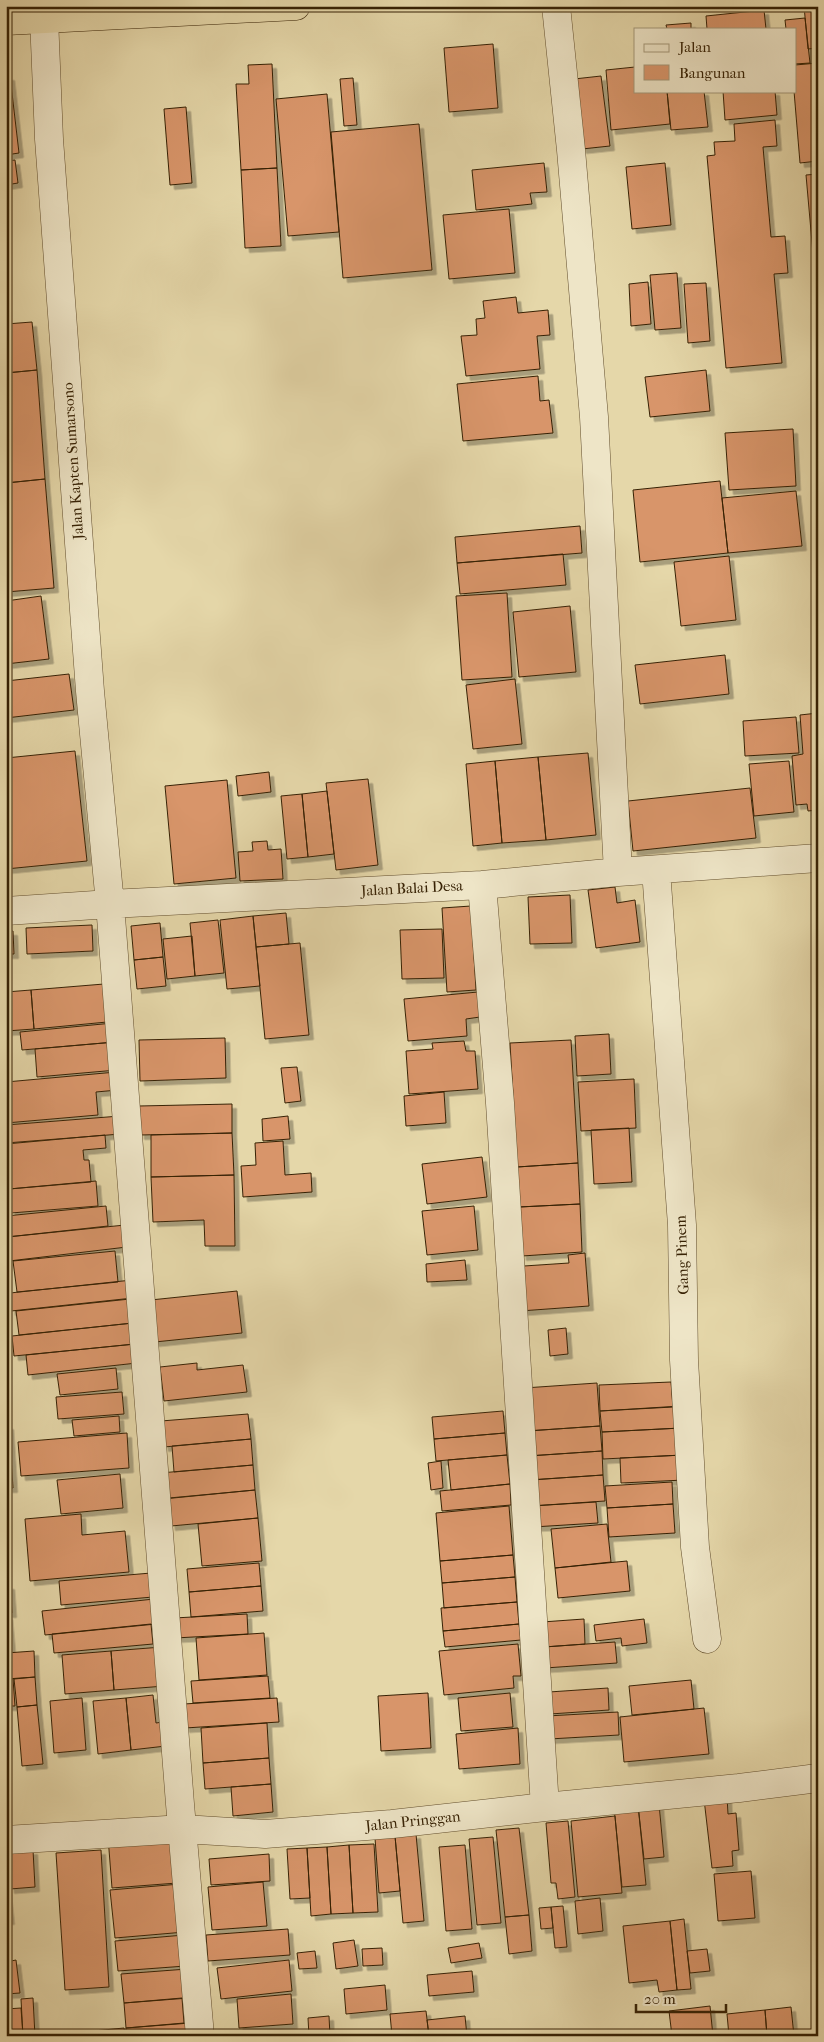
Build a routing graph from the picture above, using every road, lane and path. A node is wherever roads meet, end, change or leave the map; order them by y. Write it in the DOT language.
graph roads {
  1 [pos="296,6"];
  2 [pos="556,6"];
  3 [pos="44,18"];
  4 [pos="6,21"];
  5 [pos="818,858"];
  6 [pos="656,870"];
  7 [pos="618,872"];
  8 [pos="482,885"];
  9 [pos="110,904"];
  10 [pos="6,911"];
  11 [pos="707,1640"];
  12 [pos="818,1778"];
  13 [pos="546,1807"];
  14 [pos="183,1829"];
  15 [pos="6,1840"];
  16 [pos="200,2036"];
  1 -- 3 [label="highway"];
  2 -- 7 [label="street"];
  3 -- 4 [label="highway"];
  3 -- 9 [label="street, Jalan Kapten Sumarsono"];
  5 -- 6 [label="street, Jalan Balai Desa"];
  6 -- 7 [label="street, Jalan Balai Desa"];
  6 -- 11 [label="street, Gang Pinem"];
  7 -- 8 [label="street, Jalan Balai Desa"];
  8 -- 9 [label="street, Jalan Balai Desa"];
  8 -- 13 [label="street"];
  9 -- 10 [label="street, Jalan Balai Desa"];
  9 -- 14 [label="street, Jalan Kapten Sumarsono"];
  12 -- 13 [label="street, Jalan Pringgan"];
  13 -- 14 [label="street, Jalan Pringgan"];
  14 -- 15 [label="street, Jalan Pringgan"];
  14 -- 16 [label="street, Jalan Kapten Sumarsono"];
}
